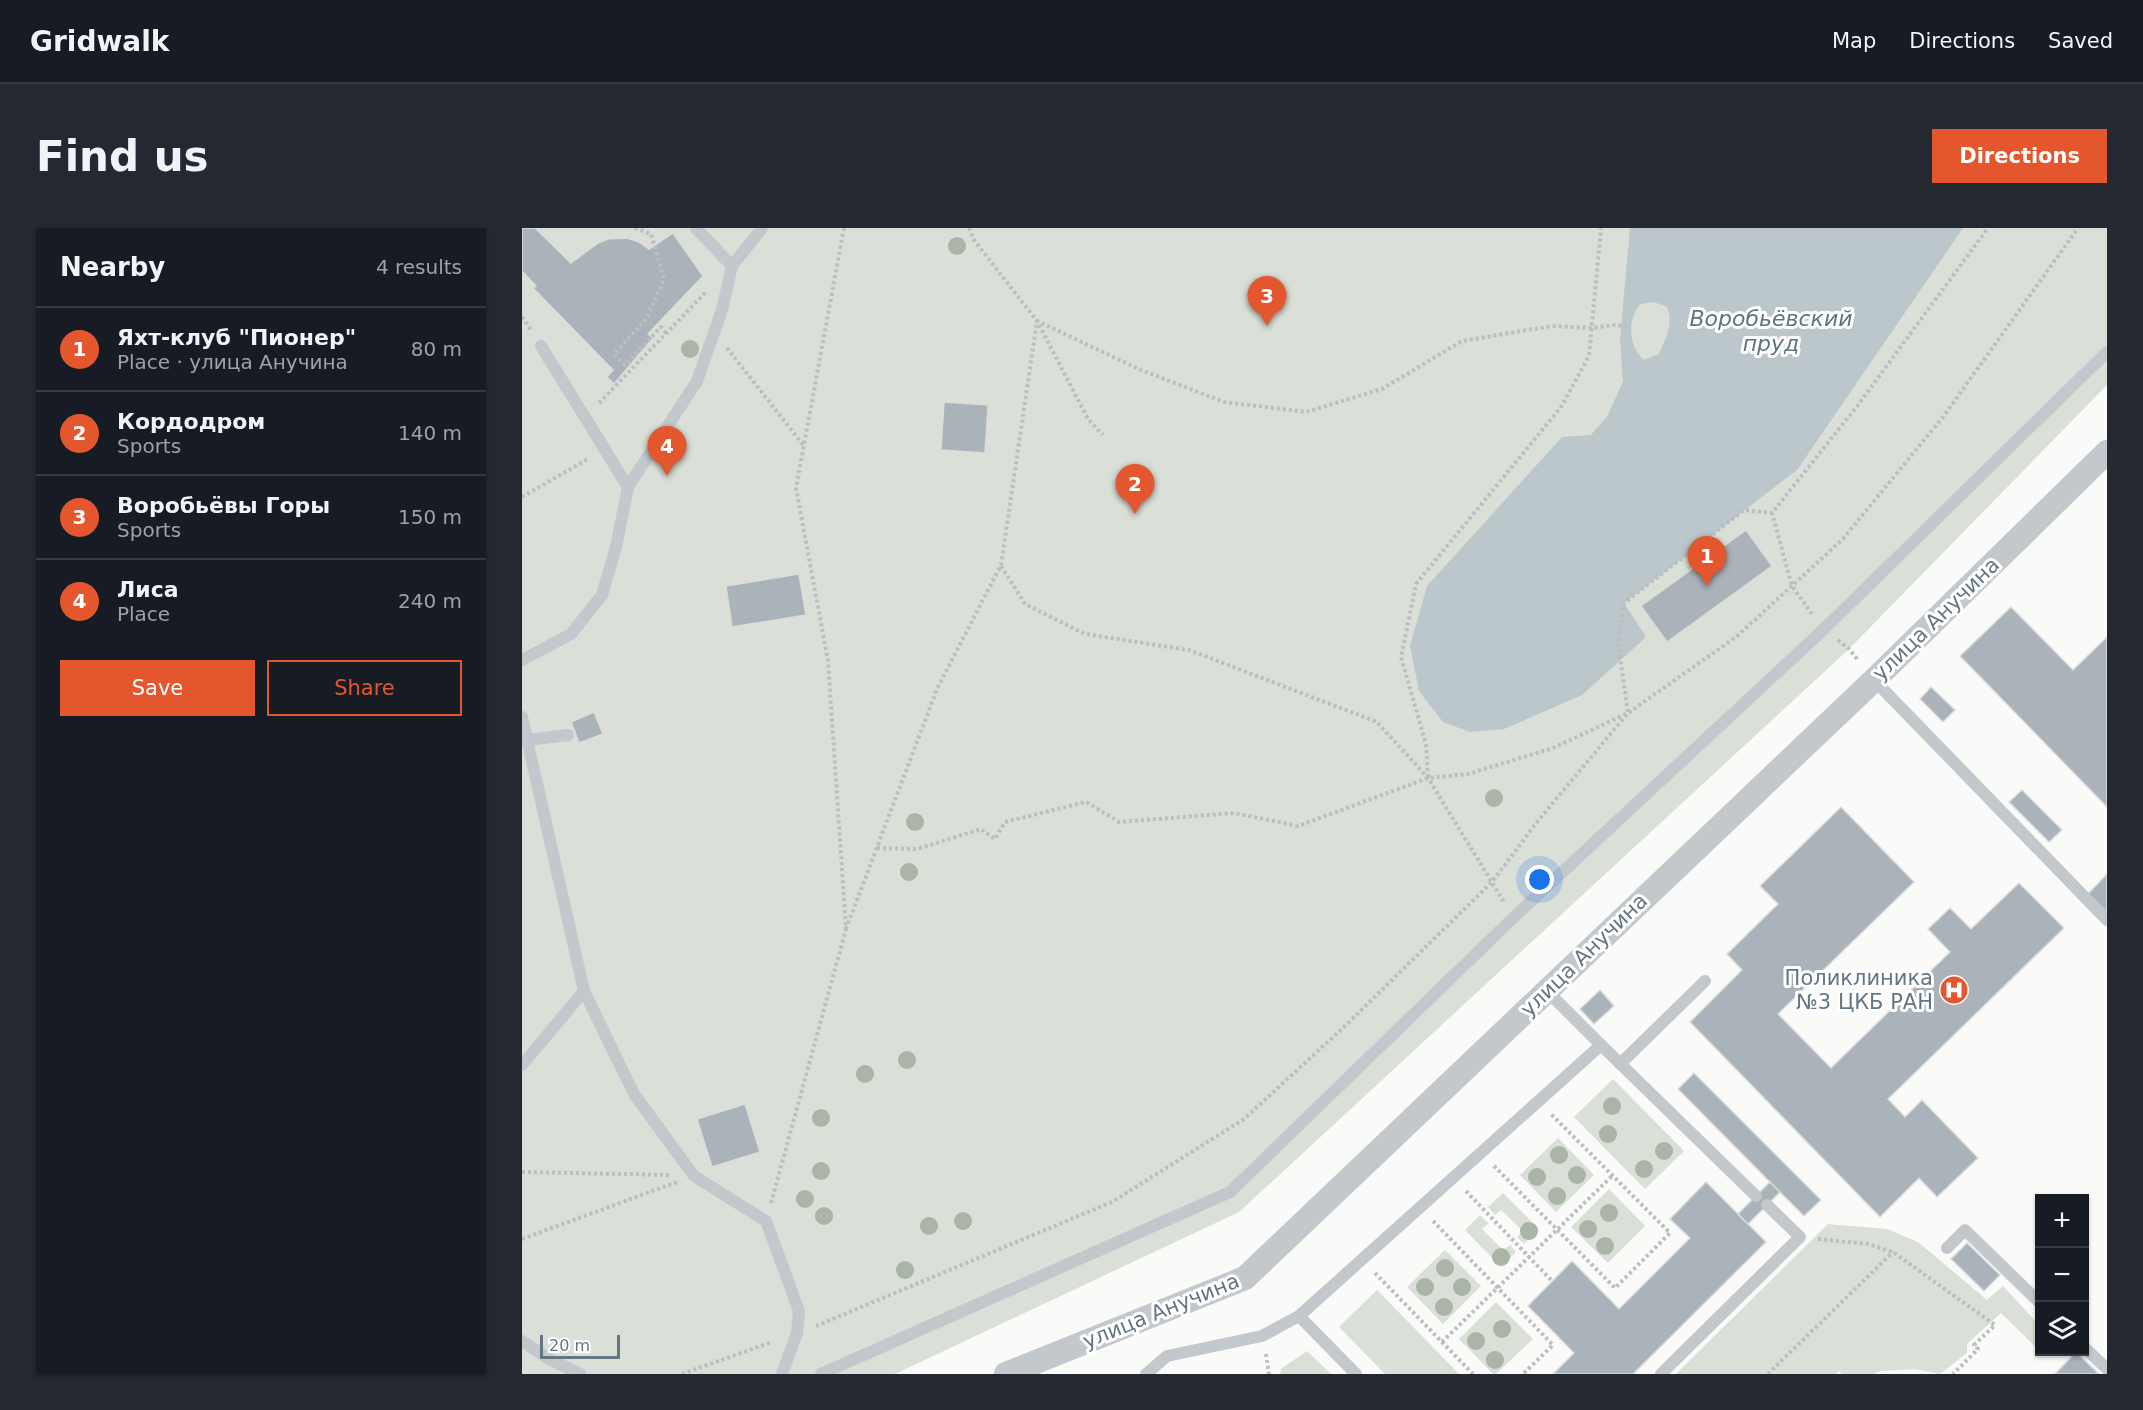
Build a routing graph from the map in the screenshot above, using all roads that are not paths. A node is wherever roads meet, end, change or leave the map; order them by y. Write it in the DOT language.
graph roads {
  1 [pos="696,228"];
  2 [pos="762,228"];
  3 [pos="732,266"];
  4 [pos="541,346"];
  5 [pos="2107,352"];
  6 [pos="2107,452"];
  7 [pos="628,487"];
  8 [pos="522,660"];
  9 [pos="1874,680"];
  10 [pos="522,717"];
  11 [pos="568,735"];
  12 [pos="527,740"];
  13 [pos="2107,920"];
  14 [pos="1705,981"];
  15 [pos="584,991"];
  16 [pos="1547,991"];
  17 [pos="1600,1045"];
  18 [pos="1620,1064"];
  19 [pos="522,1065"];
  20 [pos="1756,1196"];
  21 [pos="1767,1205"];
  22 [pos="1947,1248"];
  23 [pos="2039,1302"];
  24 [pos="1299,1316"];
  25 [pos="522,1341"];
  26 [pos="2089,1351"];
  27 [pos="2107,1369"];
  28 [pos="580,1374"];
  29 [pos="782,1374"];
  30 [pos="820,1374"];
  31 [pos="1006,1374"];
  32 [pos="1146,1374"];
  33 [pos="1356,1374"];
  34 [pos="1661,1374"];
  1 -- 3 [label="lane"];
  2 -- 3 [label="lane"];
  3 -- 7 [label="lane"];
  4 -- 7 [label="lane"];
  5 -- 30 [label="lane"];
  6 -- 9 [label="street, улица Анучина"];
  7 -- 8 [label="lane"];
  9 -- 13 [label="lane"];
  9 -- 16 [label="street, улица Анучина"];
  10 -- 12 [label="lane"];
  11 -- 12 [label="lane"];
  12 -- 15 [label="lane"];
  14 -- 18 [label="lane"];
  15 -- 19 [label="lane"];
  15 -- 29 [label="lane"];
  16 -- 17 [label="lane"];
  16 -- 31 [label="street, улица Анучина"];
  17 -- 18 [label="lane"];
  17 -- 24 [label="lane"];
  18 -- 20 [label="lane"];
  21 -- 34 [label="lane"];
  22 -- 23 [label="lane"];
  24 -- 32 [label="lane"];
  24 -- 33 [label="lane"];
  25 -- 28 [label="lane"];
  26 -- 27 [label="lane"];
}
